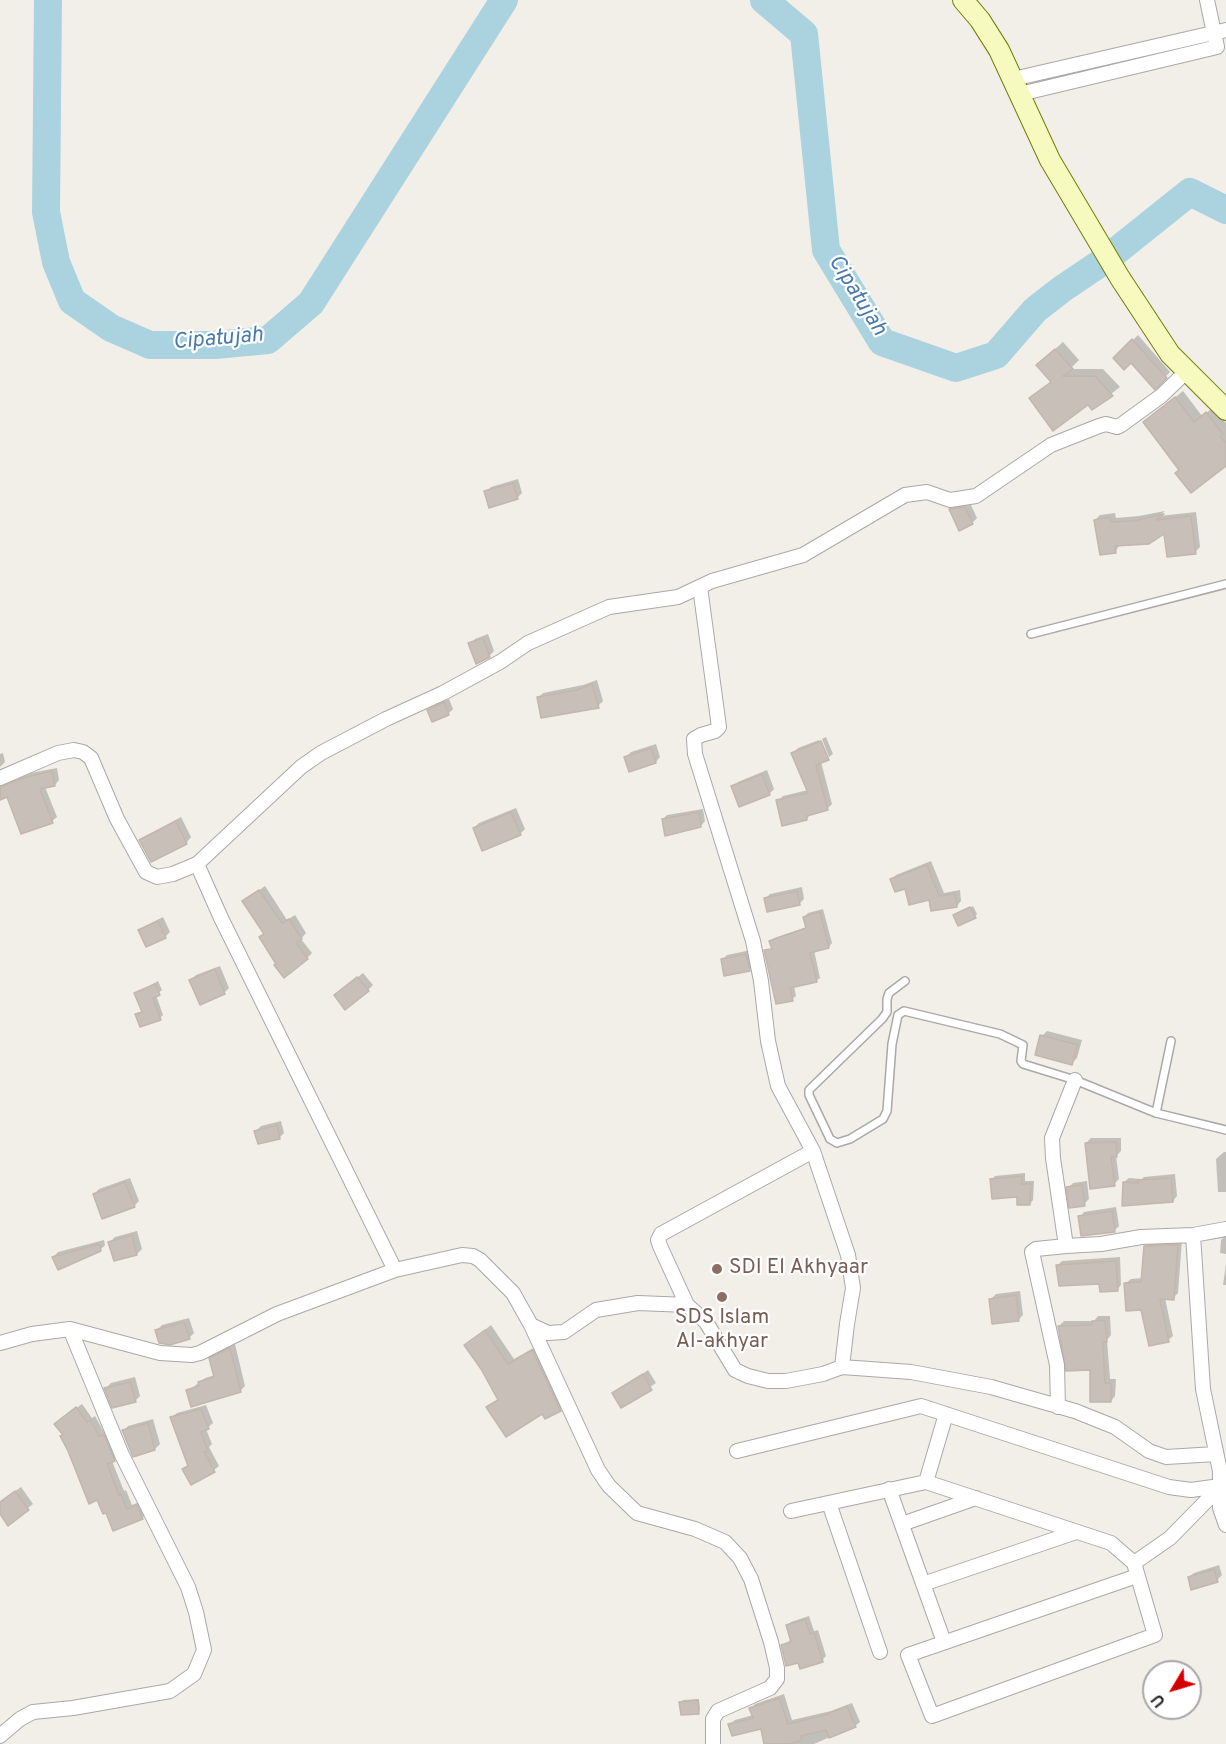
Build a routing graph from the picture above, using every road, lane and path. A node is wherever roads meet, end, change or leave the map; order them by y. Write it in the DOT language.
graph roads {
  1 [pos="963,0"];
  2 [pos="1207,0"];
  3 [pos="1220,31"];
  4 [pos="1016,86"];
  5 [pos="1187,371"];
  6 [pos="1226,410"];
  7 [pos="1226,584"];
  8 [pos="700,587"];
  9 [pos="1031,633"];
  10 [pos="0,778"];
  11 [pos="197,864"];
  12 [pos="905,981"];
  13 [pos="1171,1041"];
  14 [pos="1075,1080"];
  15 [pos="1156,1113"];
  16 [pos="1226,1130"];
  17 [pos="813,1151"];
  18 [pos="1226,1229"];
  19 [pos="1193,1235"];
  20 [pos="1066,1246"];
  21 [pos="396,1270"];
  22 [pos="687,1305"];
  23 [pos="531,1325"];
  24 [pos="70,1329"];
  25 [pos="0,1343"];
  26 [pos="842,1367"];
  27 [pos="1058,1407"];
  28 [pos="946,1414"];
  29 [pos="737,1451"];
  30 [pos="1216,1454"];
  31 [pos="926,1482"];
  32 [pos="1223,1486"];
  33 [pos="890,1490"];
  34 [pos="976,1498"];
  35 [pos="829,1503"];
  36 [pos="791,1511"];
  37 [pos="902,1524"];
  38 [pos="1226,1525"];
  39 [pos="1076,1532"];
  40 [pos="1135,1569"];
  41 [pos="923,1584"];
  42 [pos="944,1642"];
  43 [pos="880,1652"];
  44 [pos="0,1736"];
  45 [pos="713,1744"];
  1 -- 4 [label="street"];
  2 -- 3 [label="street"];
  3 -- 4 [label="street"];
  4 -- 5 [label="street"];
  5 -- 6 [label="street"];
  5 -- 8 [label="street"];
  7 -- 9 [label="lane"];
  8 -- 11 [label="street"];
  8 -- 17 [label="street"];
  10 -- 11 [label="street"];
  11 -- 21 [label="street"];
  12 -- 14 [label="lane"];
  13 -- 15 [label="lane"];
  14 -- 15 [label="lane"];
  14 -- 20 [label="street"];
  15 -- 16 [label="lane"];
  17 -- 22 [label="street"];
  17 -- 26 [label="street"];
  18 -- 19 [label="street"];
  19 -- 20 [label="street"];
  19 -- 30 [label="street"];
  20 -- 27 [label="street"];
  21 -- 23 [label="street"];
  21 -- 24 [label="street"];
  22 -- 23 [label="street"];
  22 -- 26 [label="street"];
  23 -- 45 [label="street"];
  24 -- 25 [label="street"];
  24 -- 44 [label="street"];
  26 -- 27 [label="street"];
  27 -- 30 [label="street"];
  28 -- 29 [label="street"];
  28 -- 31 [label="street"];
  28 -- 32 [label="street"];
  30 -- 32 [label="street"];
  31 -- 33 [label="street"];
  31 -- 34 [label="street"];
  32 -- 38 [label="street"];
  32 -- 40 [label="street"];
  33 -- 35 [label="street"];
  33 -- 37 [label="street"];
  34 -- 37 [label="street"];
  34 -- 39 [label="street"];
  35 -- 36 [label="street"];
  35 -- 43 [label="street"];
  37 -- 41 [label="street"];
  39 -- 40 [label="street"];
  39 -- 41 [label="street"];
  40 -- 42 [label="street"];
  40 -- 42 [label="street"];
  41 -- 42 [label="street"];
}
